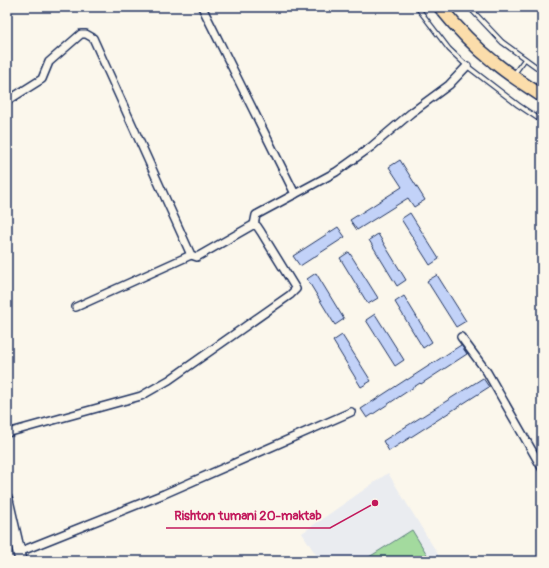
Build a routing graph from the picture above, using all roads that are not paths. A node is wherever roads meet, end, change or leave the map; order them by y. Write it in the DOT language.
graph roads {
  1 [pos="202,7"];
  2 [pos="417,7"];
  3 [pos="440,7"];
  4 [pos="470,7"];
  5 [pos="525,59"];
  6 [pos="467,66"];
  7 [pos="542,70"];
  8 [pos="512,76"];
  9 [pos="542,96"];
  10 [pos="7,101"];
  11 [pos="542,121"];
  12 [pos="296,194"];
  13 [pos="254,225"];
  14 [pos="191,255"];
  15 [pos="76,307"];
  16 [pos="461,337"];
  17 [pos="351,412"];
  18 [pos="7,433"];
  19 [pos="542,468"];
  20 [pos="7,500"];
  21 [pos="20,556"];
  1 -- 12 [label="street"];
  2 -- 6 [label="lane"];
  3 -- 8 [label="main road"];
  4 -- 5 [label="lane"];
  5 -- 7 [label="lane"];
  5 -- 8 [label="lane"];
  6 -- 11 [label="lane"];
  6 -- 12 [label="street"];
  8 -- 9 [label="main road"];
  10 -- 14 [label="street"];
  12 -- 13 [label="street"];
  13 -- 14 [label="street"];
  13 -- 18 [label="street"];
  14 -- 15 [label="street"];
  16 -- 19 [label="street"];
  17 -- 21 [label="street"];
  20 -- 21 [label="street"];
}
